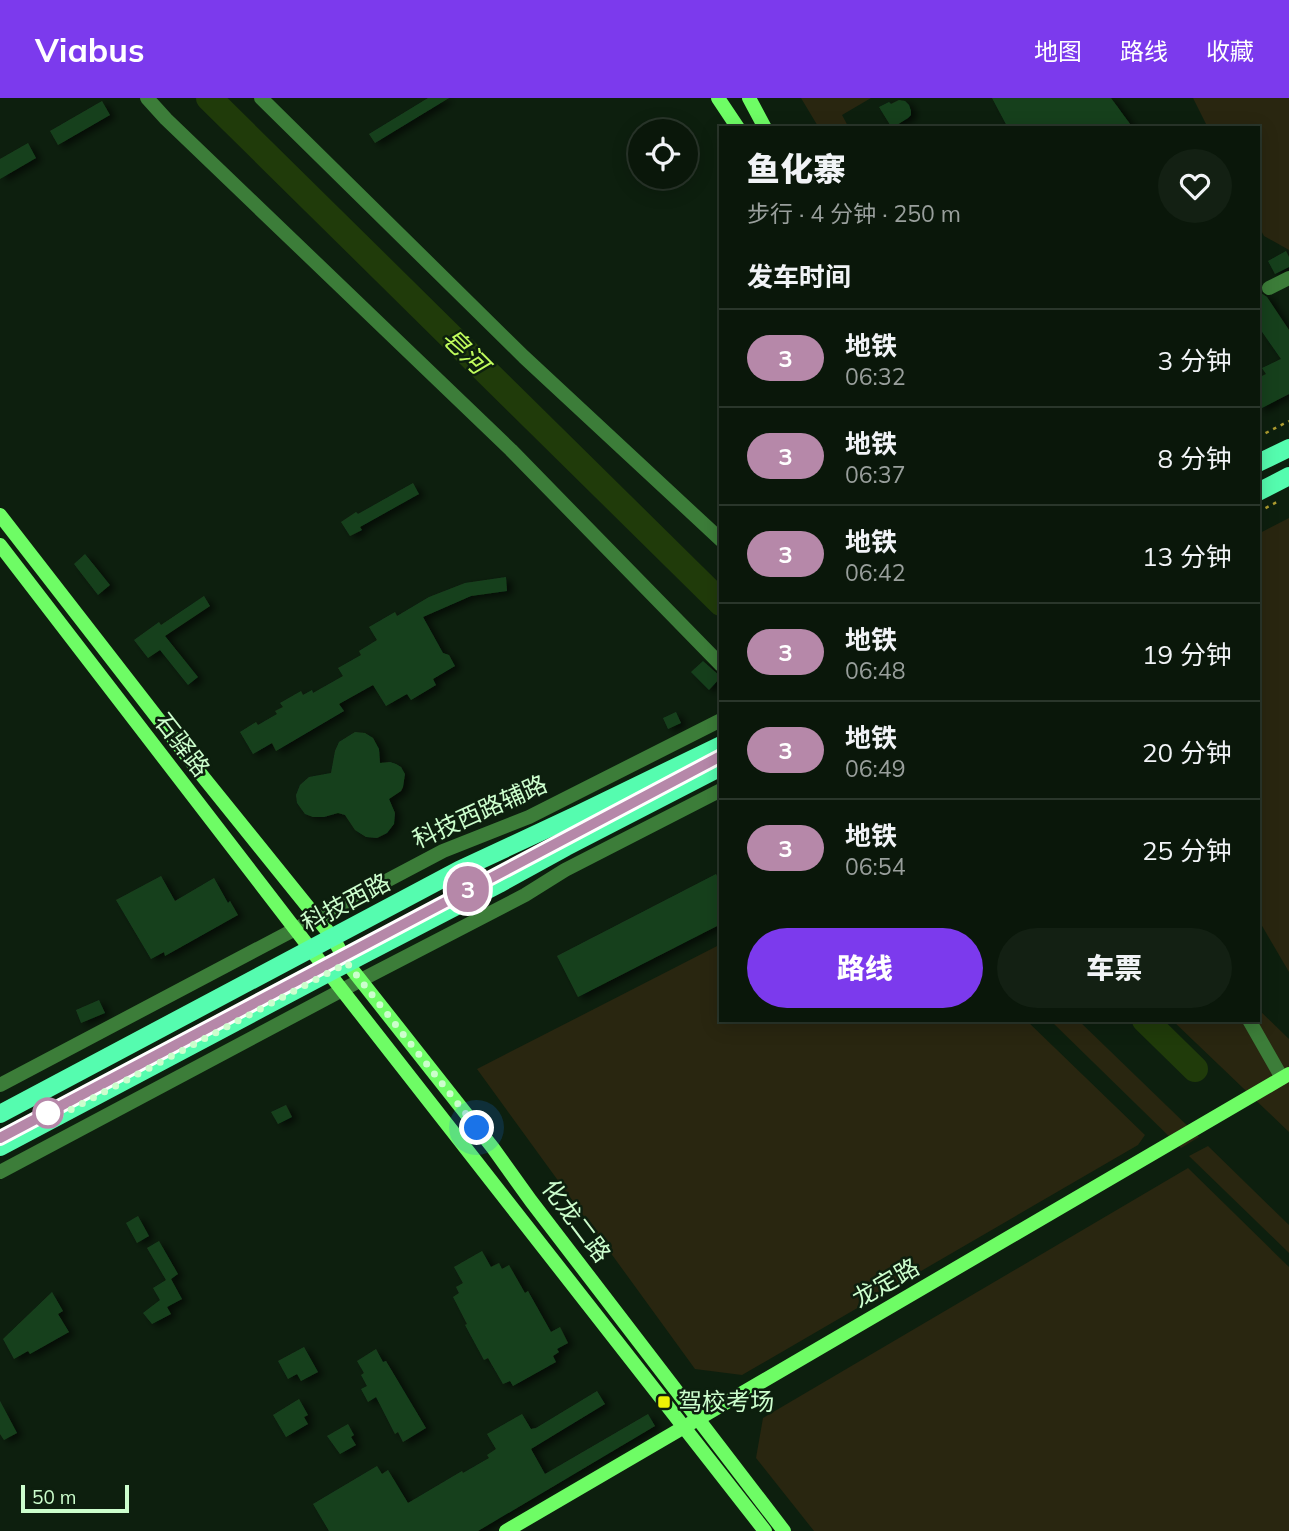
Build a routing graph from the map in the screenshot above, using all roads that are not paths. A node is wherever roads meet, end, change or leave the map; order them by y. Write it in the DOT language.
graph roads {
  1 [pos="147,98"];
  2 [pos="261,98"];
  3 [pos="718,98"];
  4 [pos="749,98"];
  5 [pos="737,126"];
  6 [pos="764,126"];
  7 [pos="1289,278"];
  8 [pos="1269,288"];
  9 [pos="1289,448"];
  10 [pos="1260,462"];
  11 [pos="1289,477"];
  12 [pos="1260,491"];
  13 [pos="0,515"];
  14 [pos="719,538"];
  15 [pos="0,545"];
  16 [pos="719,662"];
  17 [pos="719,721"];
  18 [pos="719,746"];
  19 [pos="719,768"];
  20 [pos="719,791"];
  21 [pos="317,917"];
  22 [pos="295,928"];
  23 [pos="333,938"];
  24 [pos="312,949"];
  25 [pos="347,963"];
  26 [pos="328,972"];
  27 [pos="360,980"];
  28 [pos="342,990"];
  29 [pos="1250,1022"];
  30 [pos="1285,1076"];
  31 [pos="0,1085"];
  32 [pos="0,1114"];
  33 [pos="0,1147"];
  34 [pos="0,1172"];
  35 [pos="698,1419"];
  36 [pos="684,1428"];
  37 [pos="506,1531"];
  38 [pos="765,1531"];
  39 [pos="784,1531"];
  1 -- 16 [label="street"];
  2 -- 14 [label="street"];
  3 -- 5 [label="street"];
  4 -- 6 [label="street"];
  7 -- 8 [label="street"];
  9 -- 10 [label="main road"];
  11 -- 12 [label="main road"];
  13 -- 21 [label="street, 石驿路"];
  15 -- 22 [label="street, 石驿路"];
  17 -- 21 [label="street, 科技西路辅路"];
  18 -- 23 [label="main road, 科技西路"];
  19 -- 25 [label="main road"];
  20 -- 27 [label="street"];
  21 -- 22 [label="street, 科技西路辅路"];
  21 -- 23 [label="street, 石驿路"];
  22 -- 24 [label="street, 石驿路"];
  22 -- 31 [label="street, 科技西路辅路"];
  23 -- 24 [label="main road, 科技西路"];
  23 -- 25 [label="street, 化龙二路"];
  24 -- 26 [label="street, 石驿路"];
  24 -- 32 [label="main road, 科技西路"];
  25 -- 26 [label="main road"];
  25 -- 27 [label="street, 化龙二路"];
  26 -- 28 [label="street, 化龙二路"];
  26 -- 33 [label="main road"];
  27 -- 28 [label="street"];
  27 -- 35 [label="street, 化龙二路"];
  28 -- 34 [label="street"];
  28 -- 36 [label="street, 化龙二路"];
  29 -- 30 [label="street"];
  30 -- 35 [label="street, 龙定路"];
  35 -- 36 [label="street, 龙定路"];
  35 -- 39 [label="street, 化龙二路"];
  36 -- 37 [label="street, 龙定路"];
  36 -- 38 [label="street, 化龙二路"];
}
